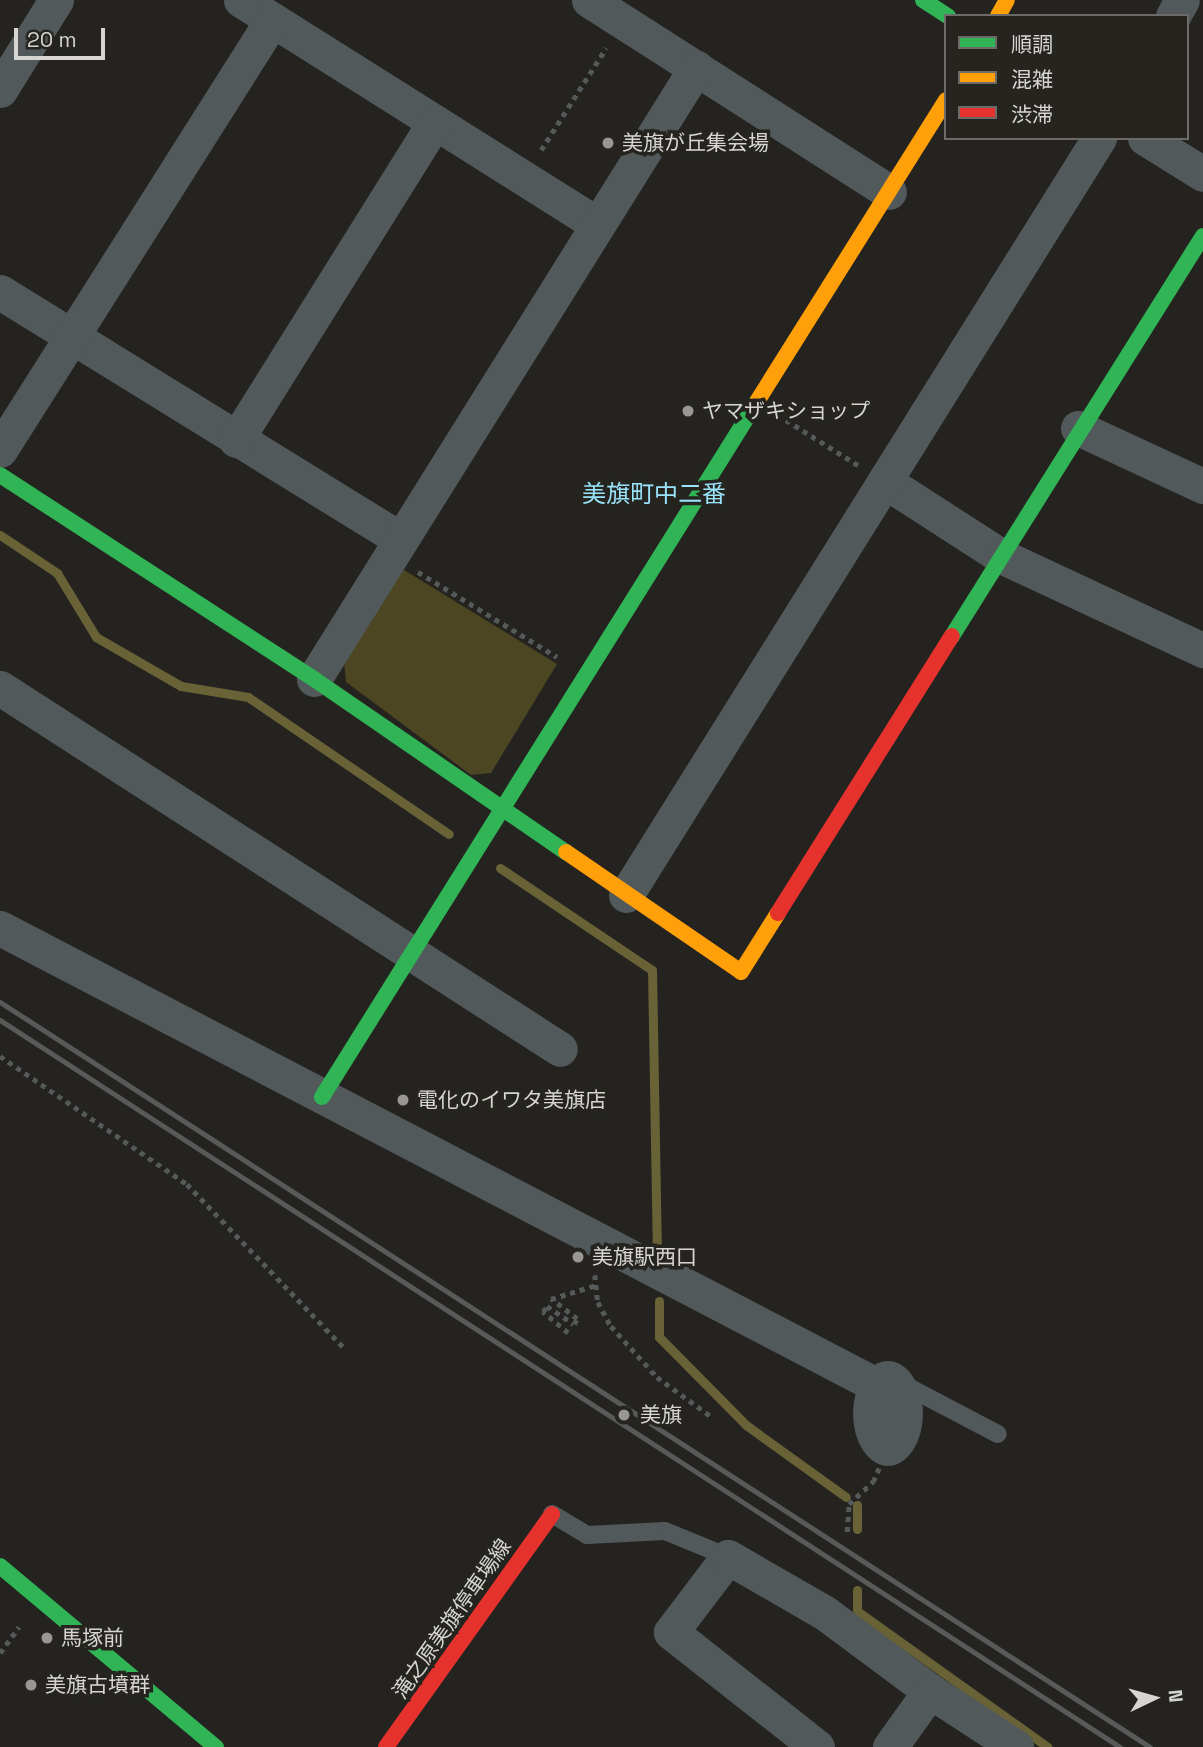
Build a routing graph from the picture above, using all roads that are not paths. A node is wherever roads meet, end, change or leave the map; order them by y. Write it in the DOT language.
graph roads {
  1 [pos="56,0"];
  2 [pos="241,0"];
  3 [pos="589,0"];
  4 [pos="923,0"];
  5 [pos="945,14"];
  6 [pos="272,20"];
  7 [pos="696,68"];
  8 [pos="0,90"];
  9 [pos="944,103"];
  10 [pos="435,121"];
  11 [pos="1098,140"];
  12 [pos="1148,140"];
  13 [pos="1203,174"];
  14 [pos="888,192"];
  15 [pos="597,224"];
  16 [pos="1203,236"];
  17 [pos="0,292"];
  18 [pos="71,337"];
  19 [pos="1078,428"];
  20 [pos="236,440"];
  21 [pos="0,450"];
  22 [pos="0,475"];
  23 [pos="886,482"];
  24 [pos="1203,485"];
  25 [pos="395,547"];
  26 [pos="1001,556"];
  27 [pos="1203,650"];
  28 [pos="314,679"];
  29 [pos="0,688"];
  30 [pos="498,809"];
  31 [pos="626,895"];
  32 [pos="0,928"];
  33 [pos="410,951"];
  34 [pos="560,1049"];
  35 [pos="322,1097"];
  36 [pos="886,1392"];
  37 [pos="998,1434"];
  38 [pos="552,1514"];
  39 [pos="728,1557"];
  40 [pos="0,1566"];
  41 [pos="930,1691"];
  42 [pos="216,1747"];
  43 [pos="386,1747"];
  44 [pos="817,1747"];
  45 [pos="890,1747"];
  46 [pos="1016,1747"];
  1 -- 8 [label="street"];
  2 -- 6 [label="street"];
  3 -- 7 [label="street"];
  4 -- 5 [label="street"];
  6 -- 10 [label="street"];
  6 -- 18 [label="street"];
  7 -- 14 [label="street"];
  7 -- 15 [label="street"];
  9 -- 14 [label="street"];
  10 -- 15 [label="street"];
  10 -- 20 [label="street"];
  11 -- 23 [label="street"];
  12 -- 13 [label="street"];
  14 -- 30 [label="street"];
  15 -- 25 [label="street"];
  16 -- 19 [label="street"];
  17 -- 18 [label="street"];
  18 -- 20 [label="street"];
  18 -- 21 [label="street"];
  19 -- 24 [label="street"];
  19 -- 26 [label="street"];
  20 -- 25 [label="street"];
  22 -- 28 [label="street"];
  23 -- 26 [label="street"];
  23 -- 31 [label="street"];
  25 -- 28 [label="street"];
  26 -- 27 [label="street"];
  26 -- 31 [label="street"];
  28 -- 30 [label="street"];
  29 -- 33 [label="street"];
  30 -- 31 [label="street"];
  30 -- 33 [label="street"];
  32 -- 35 [label="street"];
  33 -- 34 [label="street"];
  33 -- 35 [label="street"];
  35 -- 36 [label="street"];
  36 -- 37 [label="lane"];
  38 -- 39 [label="lane"];
  38 -- 43 [label="street, 滝之原美旗停車場線"];
  39 -- 41 [label="street"];
  39 -- 44 [label="street"];
  40 -- 42 [label="street"];
  41 -- 45 [label="street"];
  41 -- 46 [label="street"];
}
